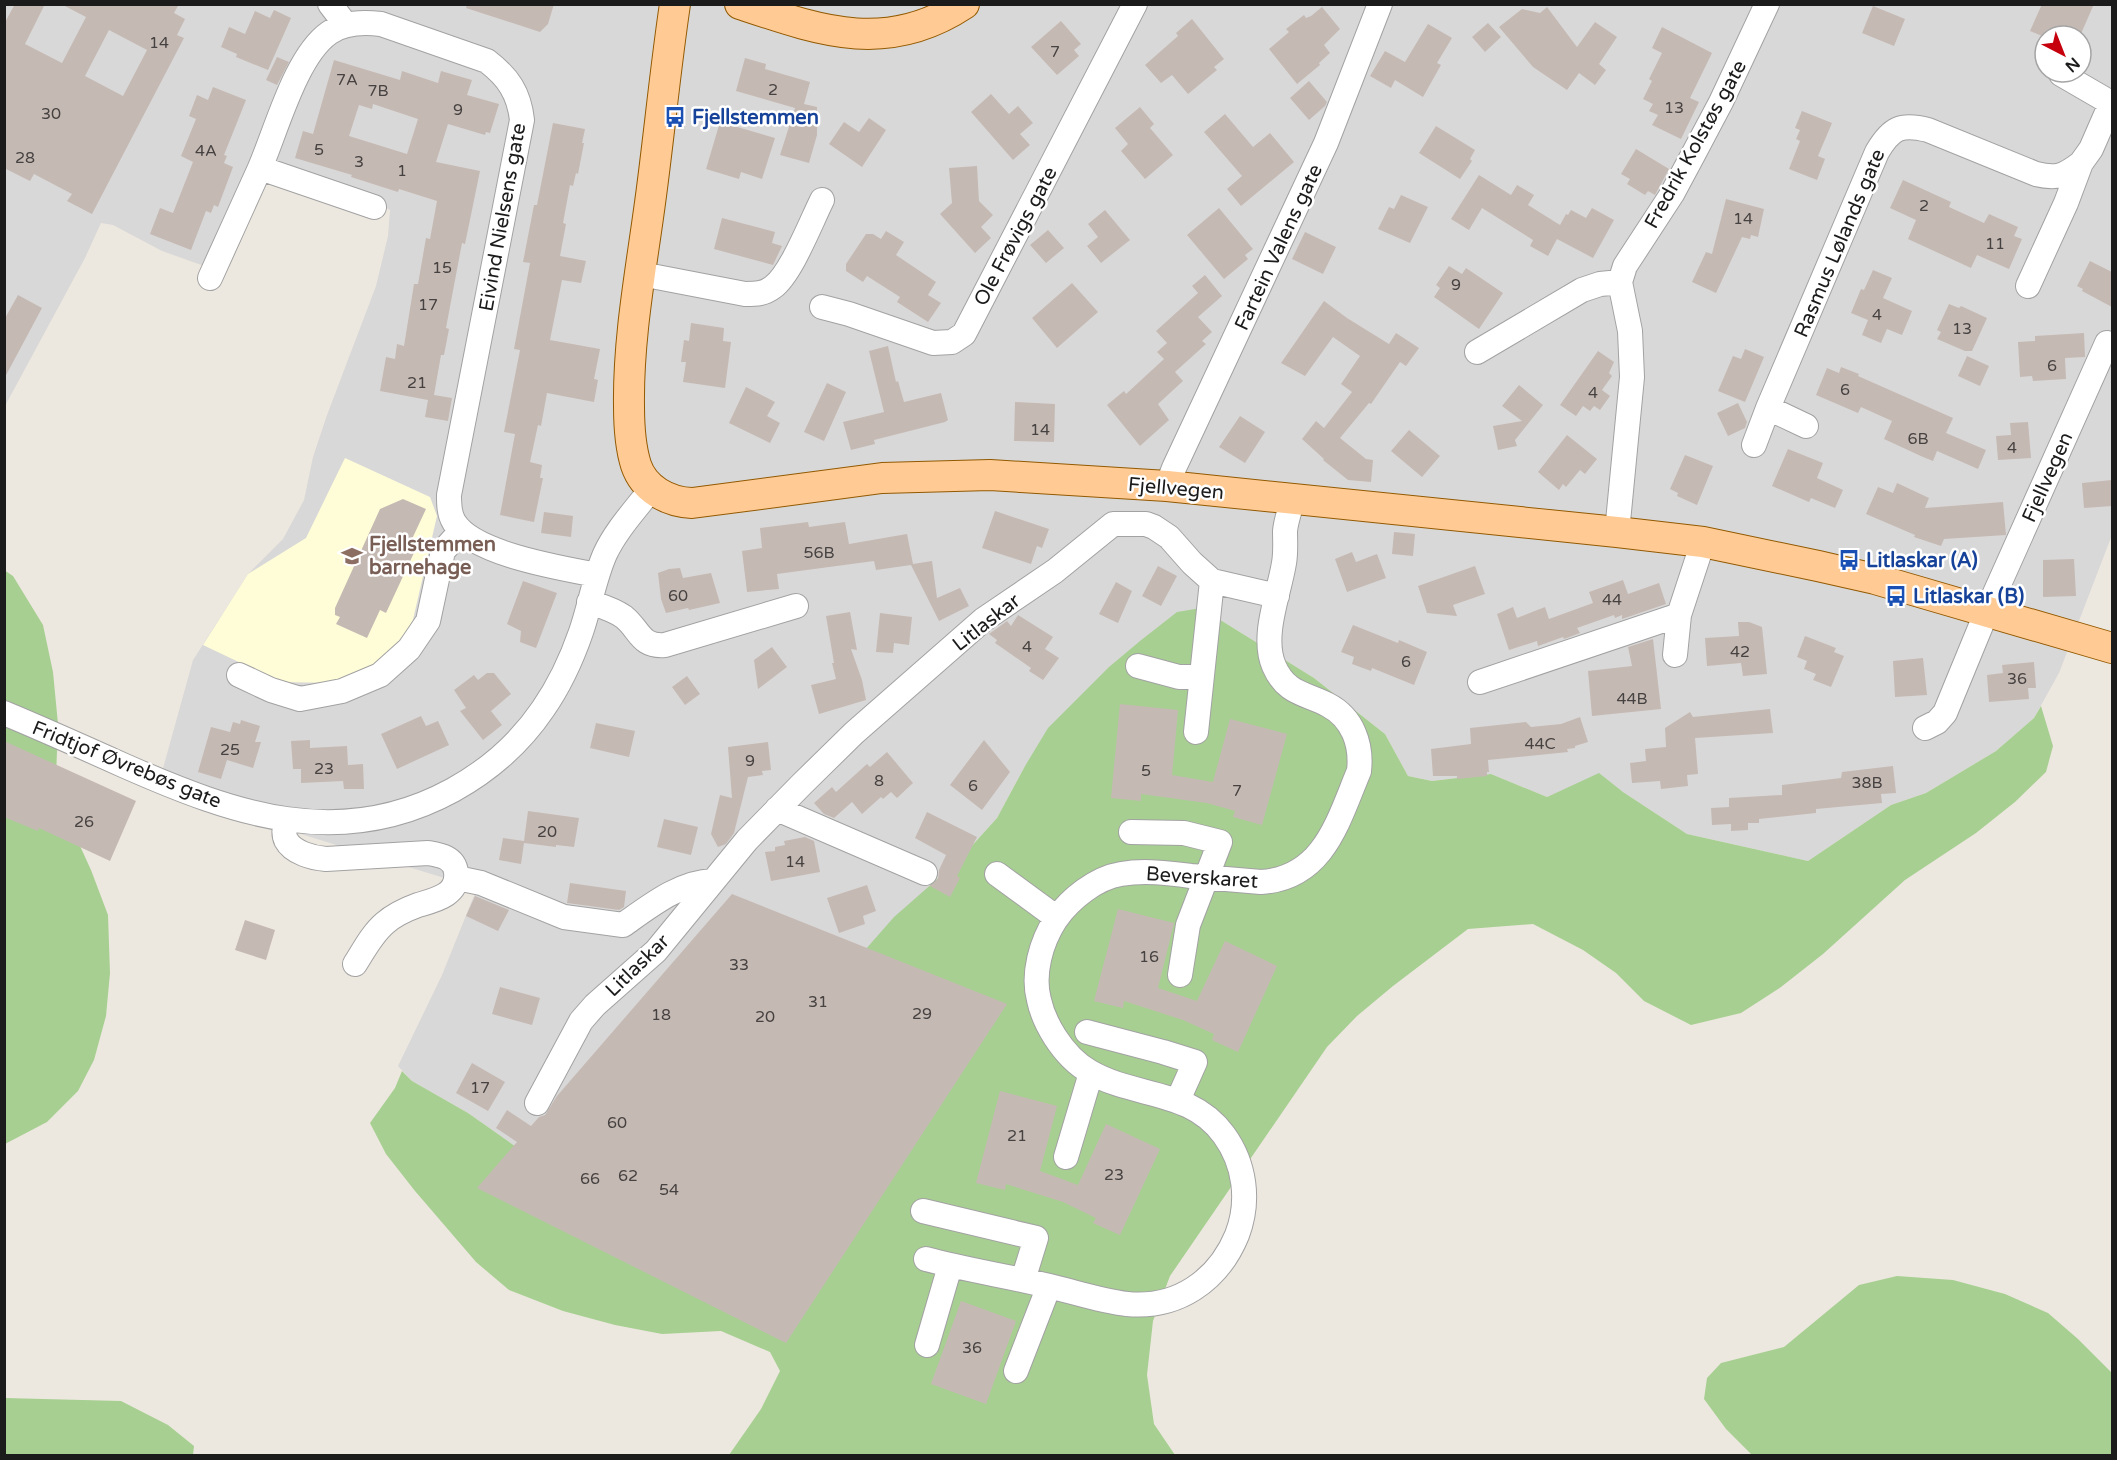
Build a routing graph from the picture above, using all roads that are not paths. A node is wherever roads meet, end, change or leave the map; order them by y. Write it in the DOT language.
graph roads {
  1 [pos="330,4"];
  2 [pos="675,4"];
  3 [pos="740,4"];
  4 [pos="964,4"];
  5 [pos="1135,4"];
  6 [pos="1380,4"];
  7 [pos="1767,4"];
  8 [pos="346,25"];
  9 [pos="2075,84"];
  10 [pos="2111,109"];
  11 [pos="2081,162"];
  12 [pos="260,168"];
  13 [pos="822,200"];
  14 [pos="374,207"];
  15 [pos="641,274"];
  16 [pos="210,278"];
  17 [pos="1620,282"];
  18 [pos="2028,286"];
  19 [pos="822,307"];
  20 [pos="2107,343"];
  21 [pos="1477,352"];
  22 [pos="1768,408"];
  23 [pos="1806,426"];
  24 [pos="1754,445"];
  25 [pos="1167,486"];
  26 [pos="652,488"];
  27 [pos="1293,500"];
  28 [pos="461,531"];
  29 [pos="1617,532"];
  30 [pos="1703,542"];
  31 [pos="597,575"];
  32 [pos="1212,581"];
  33 [pos="1277,596"];
  34 [pos="589,602"];
  35 [pos="796,606"];
  36 [pos="1987,611"];
  37 [pos="1679,615"];
  38 [pos="2112,648"];
  39 [pos="1675,655"];
  40 [pos="1138,666"];
  41 [pos="239,675"];
  42 [pos="1201,677"];
  43 [pos="1480,682"];
  44 [pos="4,713"];
  45 [pos="1924,728"];
  46 [pos="1196,732"];
  47 [pos="777,809"];
  48 [pos="286,820"];
  49 [pos="1131,832"];
  50 [pos="925,873"];
  51 [pos="997,874"];
  52 [pos="1204,877"];
  53 [pos="457,878"];
  54 [pos="714,881"];
  55 [pos="1057,918"];
  56 [pos="355,964"];
  57 [pos="1180,975"];
  58 [pos="1087,1032"];
  59 [pos="1091,1073"];
  60 [pos="1178,1101"];
  61 [pos="537,1103"];
  62 [pos="1066,1157"];
  63 [pos="923,1210"];
  64 [pos="926,1259"];
  65 [pos="950,1266"];
  66 [pos="1023,1280"];
  67 [pos="1049,1286"];
  68 [pos="927,1345"];
  69 [pos="1016,1371"];
  1 -- 8 [label="street"];
  2 -- 15 [label="main road"];
  3 -- 4 [label="main road"];
  5 -- 19 [label="street, Ole Frøvigs gate"];
  6 -- 25 [label="street, Fartein Valens gate"];
  7 -- 17 [label="street, Fredrik Kolstøs gate"];
  8 -- 12 [label="street, Eivind Nielsens gate"];
  8 -- 28 [label="street, Eivind Nielsens gate"];
  9 -- 10 [label="street"];
  10 -- 11 [label="street"];
  11 -- 18 [label="street"];
  11 -- 22 [label="street, Rasmus Lølands gate"];
  12 -- 14 [label="street"];
  12 -- 16 [label="street, Eivind Nielsens gate"];
  13 -- 15 [label="street"];
  15 -- 26 [label="main road"];
  17 -- 21 [label="street"];
  17 -- 29 [label="street"];
  20 -- 36 [label="street, Fjellvegen"];
  22 -- 23 [label="street"];
  22 -- 24 [label="street, Rasmus Lølands gate"];
  25 -- 26 [label="main road, Fjellvegen"];
  25 -- 27 [label="main road, Fjellvegen"];
  26 -- 31 [label="street, Fridtjof Øvrebøs gate"];
  27 -- 29 [label="main road, Fjellvegen"];
  27 -- 33 [label="street, Beverskaret"];
  28 -- 31 [label="street"];
  28 -- 41 [label="street"];
  29 -- 30 [label="main road, Fjellvegen"];
  30 -- 36 [label="main road, Fjellvegen"];
  30 -- 37 [label="street"];
  31 -- 34 [label="street, Fridtjof Øvrebøs gate"];
  32 -- 33 [label="street"];
  32 -- 42 [label="street"];
  32 -- 47 [label="street, Litlaskar"];
  33 -- 52 [label="street, Beverskaret"];
  34 -- 35 [label="street"];
  34 -- 48 [label="street, Fridtjof Øvrebøs gate"];
  36 -- 38 [label="main road, Fjellvegen"];
  36 -- 45 [label="street, Fjellvegen"];
  37 -- 39 [label="street"];
  37 -- 43 [label="street"];
  40 -- 42 [label="street"];
  42 -- 46 [label="street"];
  44 -- 48 [label="street, Fridtjof Øvrebøs gate"];
  47 -- 50 [label="street"];
  47 -- 54 [label="street, Litlaskar"];
  48 -- 53 [label="street"];
  49 -- 52 [label="street"];
  51 -- 55 [label="street"];
  52 -- 55 [label="street, Beverskaret"];
  52 -- 57 [label="street"];
  53 -- 54 [label="street"];
  53 -- 56 [label="street"];
  54 -- 61 [label="street, Litlaskar"];
  55 -- 59 [label="street, Beverskaret"];
  58 -- 60 [label="street"];
  59 -- 60 [label="street, Beverskaret"];
  59 -- 62 [label="street"];
  60 -- 67 [label="street, Beverskaret"];
  63 -- 66 [label="street"];
  64 -- 65 [label="street, Beverskaret"];
  65 -- 66 [label="street, Beverskaret"];
  65 -- 68 [label="street"];
  66 -- 67 [label="street, Beverskaret"];
  67 -- 69 [label="street"];
}
